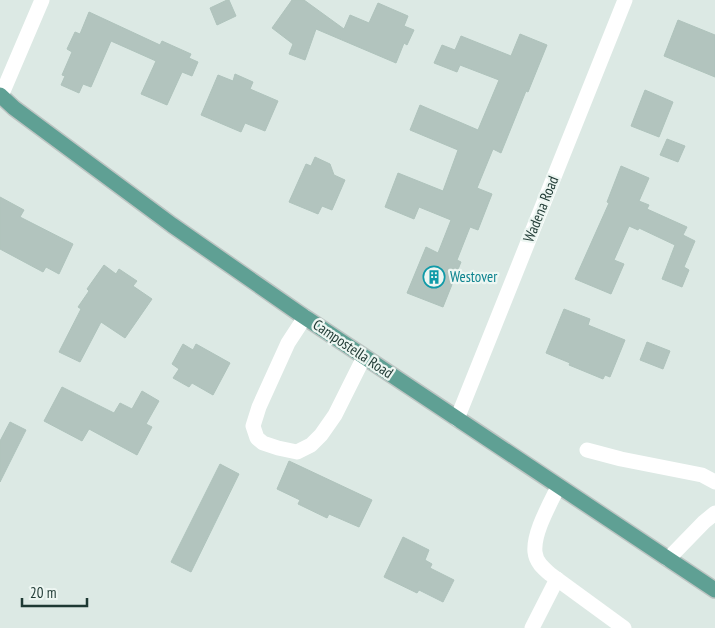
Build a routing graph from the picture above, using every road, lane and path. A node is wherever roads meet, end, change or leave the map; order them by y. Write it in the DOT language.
graph roads {
  1 [pos="42,0"];
  2 [pos="624,0"];
  3 [pos="1,95"];
  4 [pos="305,317"];
  5 [pos="364,357"];
  6 [pos="457,419"];
  7 [pos="587,450"];
  8 [pos="715,482"];
  9 [pos="558,487"];
  10 [pos="715,513"];
  11 [pos="668,559"];
  12 [pos="557,579"];
  13 [pos="715,590"];
  14 [pos="532,628"];
  15 [pos="624,628"];
  1 -- 3 [label="street"];
  2 -- 6 [label="street, Wadena Road"];
  3 -- 4 [label="main road, Campostella Road"];
  4 -- 5 [label="main road, Campostella Road"];
  4 -- 5 [label="street"];
  5 -- 6 [label="main road, Campostella Road"];
  6 -- 9 [label="main road, Campostella Road"];
  7 -- 8 [label="street"];
  9 -- 11 [label="main road, Campostella Road"];
  9 -- 12 [label="street"];
  10 -- 11 [label="street"];
  11 -- 13 [label="main road, Campostella Road"];
  12 -- 14 [label="street"];
  12 -- 15 [label="street"];
}
